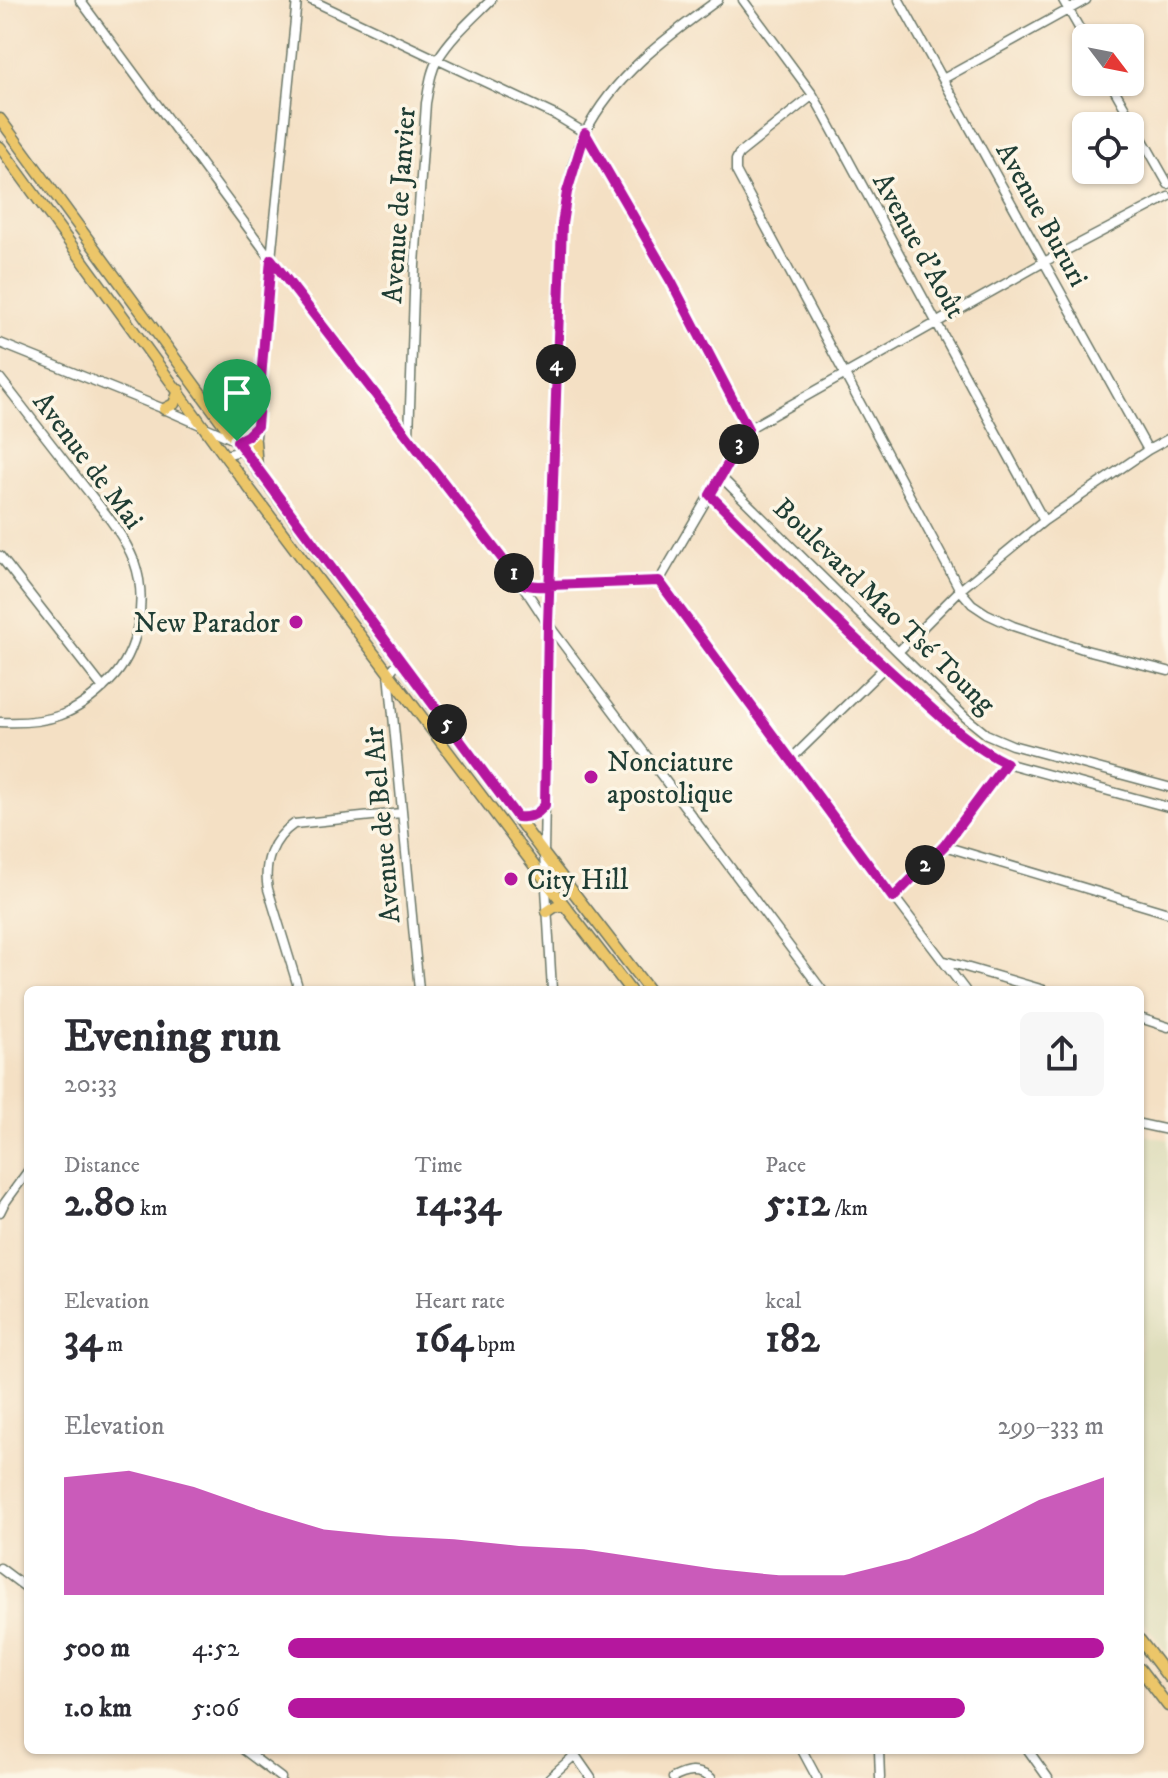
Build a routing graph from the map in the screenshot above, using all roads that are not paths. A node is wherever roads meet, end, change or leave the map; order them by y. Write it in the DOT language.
graph roads {
  1 [pos="80,0"];
  2 [pos="297,0"];
  3 [pos="311,0"];
  4 [pos="491,0"];
  5 [pos="718,0"];
  6 [pos="743,0"];
  7 [pos="899,0"];
  8 [pos="1063,0"];
  9 [pos="1086,0"];
  10 [pos="1068,9"];
  11 [pos="1077,24"];
  12 [pos="437,60"];
  13 [pos="943,79"];
  14 [pos="813,95"];
  15 [pos="1118,96"];
  16 [pos="0,119"];
  17 [pos="585,133"];
  18 [pos="0,147"];
  19 [pos="1168,184"];
  20 [pos="1168,197"];
  21 [pos="84,235"];
  22 [pos="72,245"];
  23 [pos="271,259"];
  24 [pos="1044,262"];
  25 [pos="938,323"];
  26 [pos="2,346"];
  27 [pos="844,373"];
  28 [pos="0,378"];
  29 [pos="179,390"];
  30 [pos="164,409"];
  31 [pos="257,426"];
  32 [pos="206,429"];
  33 [pos="748,429"];
  34 [pos="409,436"];
  35 [pos="1168,439"];
  36 [pos="255,441"];
  37 [pos="240,446"];
  38 [pos="1148,450"];
  39 [pos="225,455"];
  40 [pos="257,470"];
  41 [pos="720,476"];
  42 [pos="710,495"];
  43 [pos="1044,521"];
  44 [pos="0,556"];
  45 [pos="659,581"];
  46 [pos="521,583"];
  47 [pos="550,585"];
  48 [pos="960,590"];
  49 [pos="548,624"];
  50 [pos="898,652"];
  51 [pos="399,661"];
  52 [pos="885,667"];
  53 [pos="1168,671"];
  54 [pos="389,673"];
  55 [pos="103,688"];
  56 [pos="0,722"];
  57 [pos="790,760"];
  58 [pos="1006,763"];
  59 [pos="1168,787"];
  60 [pos="545,805"];
  61 [pos="1168,807"];
  62 [pos="401,813"];
  63 [pos="517,817"];
  64 [pos="944,846"];
  65 [pos="544,854"];
  66 [pos="545,880"];
  67 [pos="893,898"];
  68 [pos="565,906"];
  69 [pos="547,912"];
  70 [pos="1168,913"];
  71 [pos="944,960"];
  72 [pos="298,986"];
  73 [pos="419,986"];
  74 [pos="552,986"];
  75 [pos="627,986"];
  76 [pos="646,986"];
  77 [pos="819,986"];
  78 [pos="962,986"];
  79 [pos="1031,986"];
  80 [pos="1144,1019"];
  81 [pos="1168,1027"];
  82 [pos="1144,1125"];
  83 [pos="1168,1130"];
  84 [pos="24,1177"];
  85 [pos="0,1212"];
  86 [pos="0,1568"];
  87 [pos="24,1586"];
  88 [pos="1144,1645"];
  89 [pos="1144,1674"];
  90 [pos="1168,1677"];
  91 [pos="1168,1706"];
  92 [pos="249,1754"];
  93 [pos="575,1754"];
  94 [pos="578,1754"];
  95 [pos="804,1754"];
  96 [pos="879,1754"];
  97 [pos="1031,1754"];
  98 [pos="281,1778"];
  99 [pos="549,1778"];
  100 [pos="591,1778"];
  101 [pos="673,1778"];
  102 [pos="711,1778"];
  103 [pos="817,1778"];
  104 [pos="880,1778"];
  105 [pos="1048,1778"];
  1 -- 23 [label="street"];
  2 -- 23 [label="street"];
  3 -- 12 [label="street"];
  4 -- 12 [label="street, Avenue de Janvier"];
  5 -- 17 [label="street"];
  6 -- 14 [label="street, Avenue d'Août"];
  7 -- 13 [label="street, Avenue Bururi"];
  8 -- 10 [label="street"];
  9 -- 10 [label="street"];
  10 -- 11 [label="street"];
  10 -- 13 [label="street"];
  12 -- 17 [label="street"];
  12 -- 34 [label="street, Avenue de Janvier"];
  13 -- 24 [label="street, Avenue Bururi"];
  14 -- 25 [label="street, Avenue d'Août"];
  14 -- 27 [label="street"];
  15 -- 19 [label="street"];
  16 -- 21 [label="main road"];
  17 -- 33 [label="street"];
  17 -- 47 [label="street"];
  18 -- 22 [label="main road"];
  20 -- 24 [label="street"];
  21 -- 22 [label="main road"];
  21 -- 37 [label="main road"];
  22 -- 29 [label="main road"];
  23 -- 31 [label="street"];
  23 -- 34 [label="street"];
  24 -- 25 [label="street"];
  24 -- 38 [label="street, Avenue Bururi"];
  25 -- 27 [label="street"];
  25 -- 43 [label="street, Avenue d'Août"];
  26 -- 30 [label="street"];
  27 -- 33 [label="street"];
  27 -- 48 [label="street"];
  28 -- 55 [label="street, Avenue de Mai"];
  29 -- 30 [label="main road"];
  29 -- 32 [label="main road"];
  30 -- 32 [label="street"];
  31 -- 36 [label="street"];
  31 -- 37 [label="street"];
  32 -- 37 [label="street"];
  32 -- 39 [label="main road"];
  33 -- 41 [label="street"];
  34 -- 46 [label="street"];
  35 -- 38 [label="street"];
  36 -- 37 [label="street"];
  36 -- 40 [label="main road"];
  37 -- 39 [label="street"];
  37 -- 40 [label="main road"];
  38 -- 43 [label="street"];
  39 -- 54 [label="main road"];
  40 -- 51 [label="main road"];
  41 -- 42 [label="street"];
  41 -- 50 [label="street, Boulevard Mao Tsé Toung"];
  42 -- 45 [label="street"];
  42 -- 52 [label="street, Boulevard Mao Tsé Toung"];
  43 -- 48 [label="street"];
  44 -- 55 [label="street"];
  45 -- 47 [label="street"];
  45 -- 57 [label="street"];
  46 -- 47 [label="street"];
  46 -- 49 [label="street"];
  47 -- 49 [label="street"];
  48 -- 50 [label="street"];
  48 -- 53 [label="street"];
  49 -- 60 [label="street"];
  49 -- 77 [label="street"];
  50 -- 59 [label="street, Boulevard Mao Tsé Toung"];
  51 -- 54 [label="street"];
  51 -- 63 [label="main road"];
  52 -- 57 [label="street"];
  52 -- 58 [label="street, Boulevard Mao Tsé Toung"];
  54 -- 62 [label="street, Avenue de Bel Air"];
  54 -- 66 [label="main road"];
  55 -- 56 [label="street, Avenue de Mai"];
  57 -- 67 [label="street"];
  58 -- 61 [label="street, Boulevard Mao Tsé Toung"];
  58 -- 64 [label="street"];
  60 -- 63 [label="main road"];
  60 -- 65 [label="street"];
  62 -- 72 [label="street"];
  62 -- 73 [label="street, Avenue de Bel Air"];
  63 -- 65 [label="main road"];
  64 -- 67 [label="street"];
  64 -- 70 [label="street"];
  65 -- 66 [label="street"];
  65 -- 76 [label="main road"];
  66 -- 68 [label="main road"];
  66 -- 69 [label="street"];
  67 -- 71 [label="street"];
  68 -- 69 [label="main road"];
  68 -- 75 [label="main road"];
  69 -- 74 [label="street"];
  71 -- 78 [label="street"];
  71 -- 79 [label="street"];
  80 -- 81 [label="street"];
  82 -- 83 [label="street"];
  84 -- 85 [label="street"];
  86 -- 87 [label="street"];
  88 -- 90 [label="main road"];
  89 -- 91 [label="main road"];
  92 -- 98 [label="street"];
  93 -- 99 [label="street"];
  94 -- 100 [label="street"];
  95 -- 103 [label="street"];
  96 -- 104 [label="street"];
  97 -- 105 [label="street"];
  101 -- 102 [label="street"];
}
